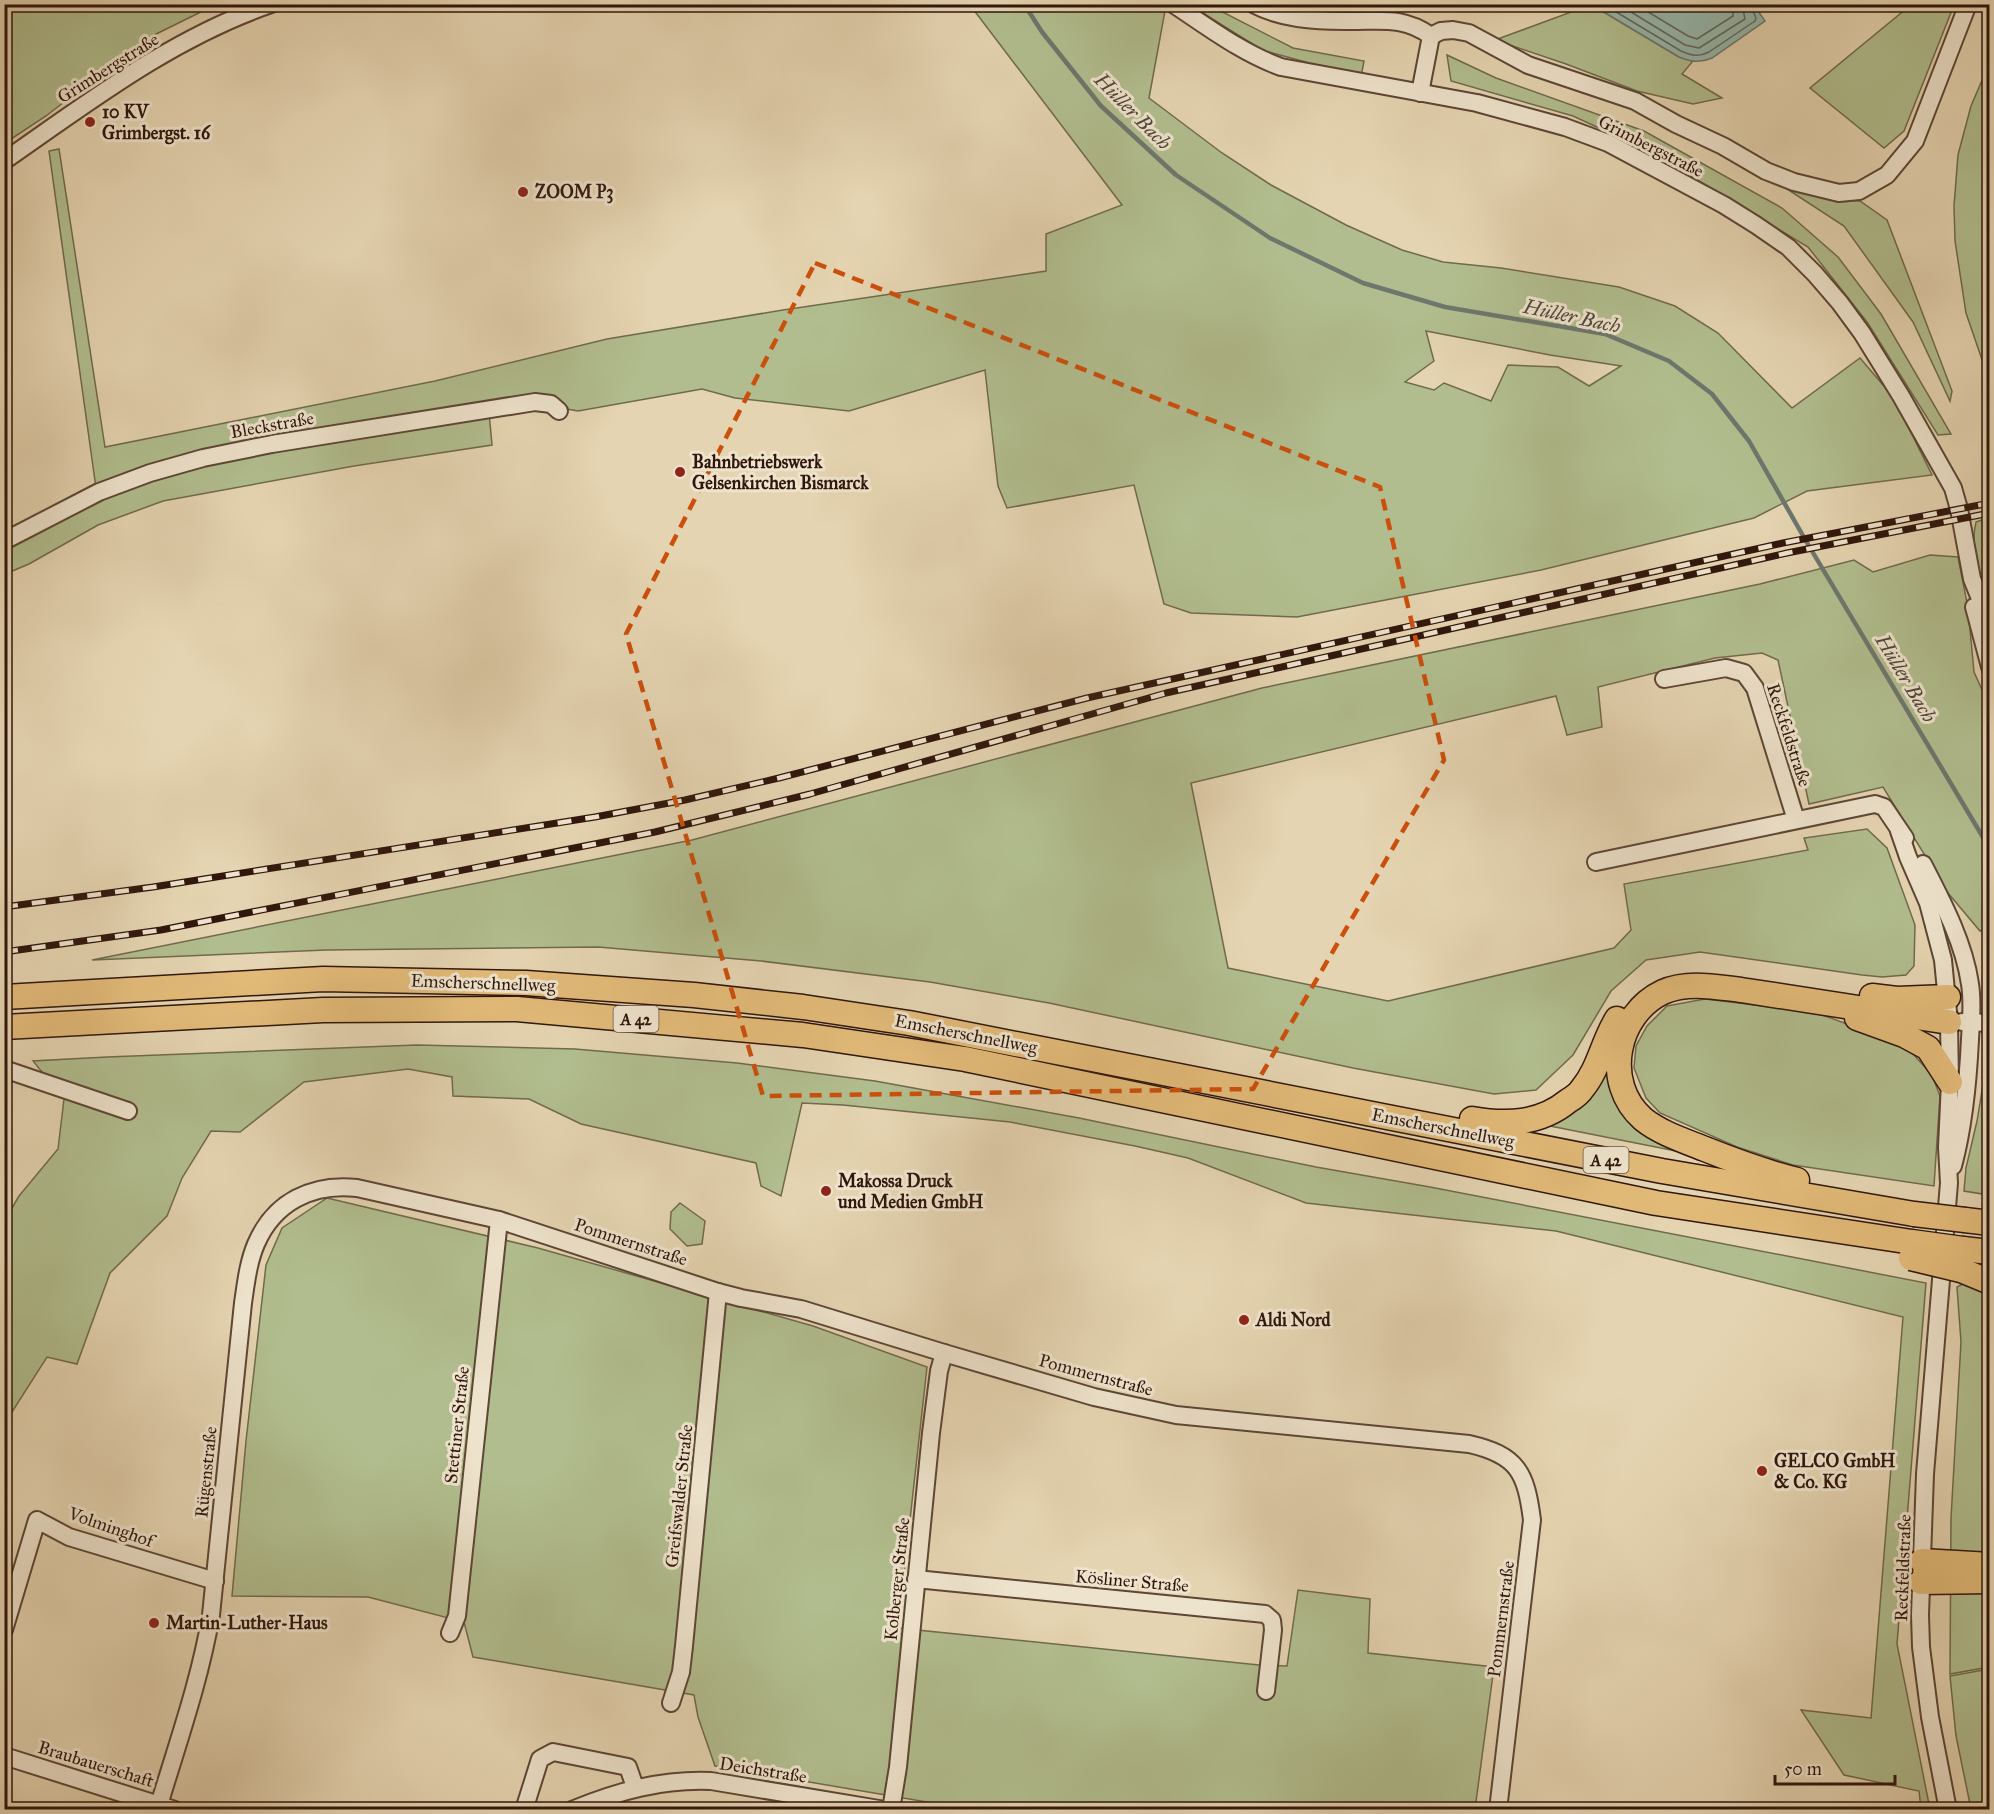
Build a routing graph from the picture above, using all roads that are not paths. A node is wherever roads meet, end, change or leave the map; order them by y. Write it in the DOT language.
graph roads {
  1 [pos="271,4"];
  2 [pos="1173,4"];
  3 [pos="1253,4"];
  4 [pos="1968,4"];
  5 [pos="1431,36"];
  6 [pos="1420,93"];
  7 [pos="4,161"];
  8 [pos="560,411"];
  9 [pos="4,541"];
  10 [pos="1972,579"];
  11 [pos="1989,623"];
  12 [pos="1989,667"];
  13 [pos="1664,679"];
  14 [pos="1796,820"];
  15 [pos="1899,831"];
  16 [pos="1596,862"];
  17 [pos="4,997"];
  18 [pos="1948,998"];
  19 [pos="1972,998"];
  20 [pos="1989,999"];
  21 [pos="1820,1002"];
  22 [pos="1960,1022"];
  23 [pos="1989,1023"];
  24 [pos="4,1027"];
  25 [pos="4,1069"];
  26 [pos="1950,1082"];
  27 [pos="1300,1099"];
  28 [pos="128,1111"];
  29 [pos="1949,1183"];
  30 [pos="337,1186"];
  31 [pos="1914,1214"];
  32 [pos="499,1220"];
  33 [pos="1989,1223"];
  34 [pos="1989,1252"];
  35 [pos="1962,1260"];
  36 [pos="1989,1282"];
  37 [pos="718,1292"];
  38 [pos="944,1353"];
  39 [pos="1989,1565"];
  40 [pos="1922,1571"];
  41 [pos="916,1579"];
  42 [pos="215,1581"];
  43 [pos="1989,1581"];
  44 [pos="4,1630"];
  45 [pos="450,1633"];
  46 [pos="1266,1690"];
  47 [pos="671,1703"];
  48 [pos="4,1756"];
  49 [pos="635,1787"];
  50 [pos="159,1804"];
  51 [pos="175,1809"];
  52 [pos="524,1809"];
  53 [pos="572,1809"];
  54 [pos="885,1809"];
  55 [pos="891,1809"];
  56 [pos="1498,1809"];
  57 [pos="1948,1809"];
  1 -- 7 [label="street, Grimbergstraße"];
  2 -- 6 [label="street, Grimbergstraße"];
  3 -- 5 [label="street"];
  4 -- 5 [label="street, Grimbergstraße"];
  5 -- 6 [label="street"];
  6 -- 10 [label="street, Grimbergstraße"];
  8 -- 9 [label="street, Bleckstraße"];
  10 -- 11 [label="street"];
  10 -- 12 [label="street"];
  13 -- 14 [label="street, Reckfeldstraße"];
  14 -- 15 [label="street, Reckfeldstraße"];
  14 -- 16 [label="street, Reckfeldstraße"];
  15 -- 18 [label="street, Reckfeldstraße"];
  15 -- 19 [label="street, Reckfeldstraße"];
  17 -- 27 [label="highway, Emscherschnellweg / A 42"];
  18 -- 19 [label="street"];
  18 -- 22 [label="street, Reckfeldstraße"];
  18 -- 27 [label="highway"];
  19 -- 20 [label="street"];
  19 -- 22 [label="street, Reckfeldstraße"];
  21 -- 22 [label="highway"];
  21 -- 26 [label="highway"];
  21 -- 31 [label="highway"];
  22 -- 23 [label="street"];
  22 -- 26 [label="street, Reckfeldstraße"];
  22 -- 29 [label="street, Reckfeldstraße"];
  24 -- 35 [label="highway, Emscherschnellweg / A 42, bridge"];
  25 -- 28 [label="street"];
  26 -- 29 [label="street, Reckfeldstraße"];
  27 -- 31 [label="highway, Emscherschnellweg / A 42"];
  29 -- 40 [label="street, Reckfeldstraße"];
  30 -- 32 [label="street, Pommernstraße"];
  30 -- 42 [label="street, Rügenstraße"];
  31 -- 33 [label="highway, A 42, bridge"];
  32 -- 37 [label="street, Pommernstraße"];
  32 -- 45 [label="street, Stettiner Straße"];
  34 -- 35 [label="highway, A 42"];
  35 -- 36 [label="highway"];
  37 -- 38 [label="street, Pommernstraße"];
  37 -- 47 [label="street, Greifswalder Straße"];
  38 -- 41 [label="street, Kolberger Straße"];
  38 -- 56 [label="street, Pommernstraße"];
  39 -- 40 [label="highway"];
  40 -- 43 [label="highway"];
  40 -- 57 [label="street, Reckfeldstraße"];
  41 -- 46 [label="street, Kösliner Straße"];
  41 -- 55 [label="street, Kolberger Straße"];
  42 -- 44 [label="street, Volminghof"];
  42 -- 50 [label="street, Rügenstraße"];
  48 -- 50 [label="street, Braubauerschaft"];
  49 -- 52 [label="street"];
  49 -- 53 [label="street, Deichstraße"];
  49 -- 54 [label="street, Deichstraße"];
  50 -- 51 [label="street, Braubauerschaft"];
}
